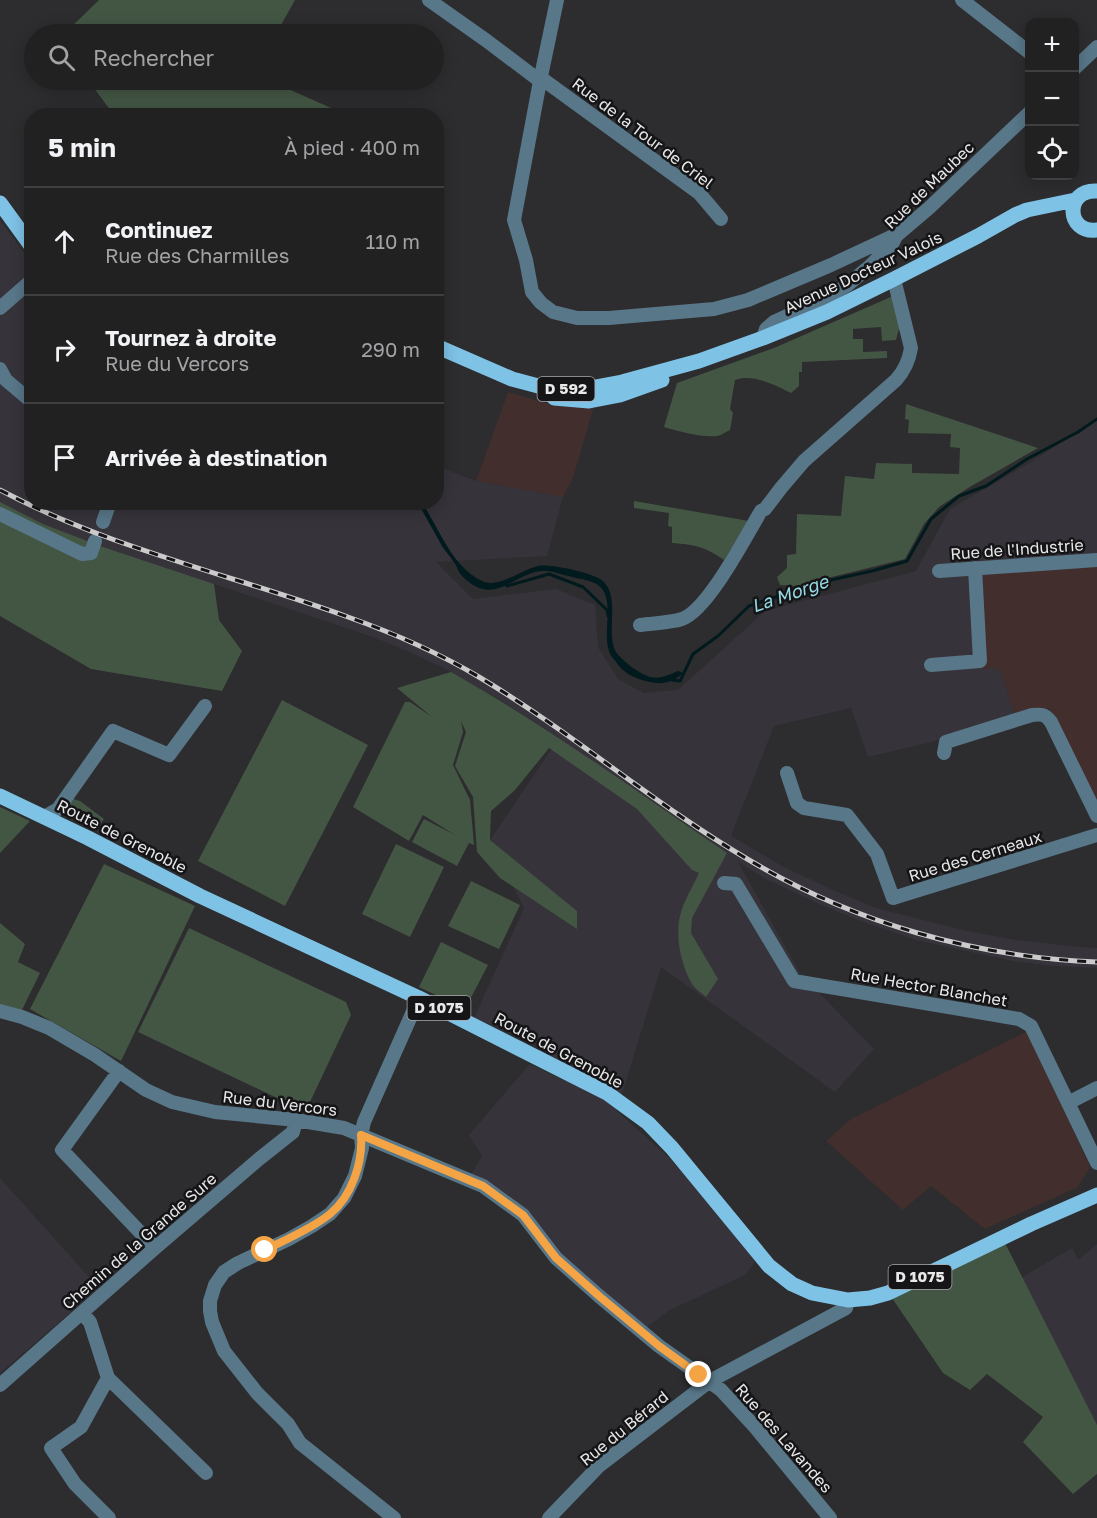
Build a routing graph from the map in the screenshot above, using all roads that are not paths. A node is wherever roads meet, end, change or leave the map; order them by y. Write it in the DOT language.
graph roads {
  1 [pos="429,0"];
  2 [pos="557,0"];
  3 [pos="962,0"];
  4 [pos="1097,47"];
  5 [pos="1025,50"];
  6 [pos="1079,64"];
  7 [pos="540,80"];
  8 [pos="1025,116"];
  9 [pos="1097,190"];
  10 [pos="1076,200"];
  11 [pos="0,203"];
  12 [pos="1038,208"];
  13 [pos="721,219"];
  14 [pos="1076,221"];
  15 [pos="1096,231"];
  16 [pos="24,236"];
  17 [pos="896,236"];
  18 [pos="894,279"];
  19 [pos="24,287"];
  20 [pos="0,308"];
  21 [pos="763,338"];
  22 [pos="444,349"];
  23 [pos="444,357"];
  24 [pos="699,361"];
  25 [pos="3,375"];
  26 [pos="24,395"];
  27 [pos="107,510"];
  28 [pos="0,514"];
  29 [pos="103,522"];
  30 [pos="96,541"];
  31 [pos="1097,560"];
  32 [pos="975,568"];
  33 [pos="939,572"];
  34 [pos="640,625"];
  35 [pos="932,665"];
  36 [pos="205,706"];
  37 [pos="944,753"];
  38 [pos="787,773"];
  39 [pos="0,796"];
  40 [pos="1097,816"];
  41 [pos="44,817"];
  42 [pos="1097,836"];
  43 [pos="724,883"];
  44 [pos="419,998"];
  45 [pos="0,1011"];
  46 [pos="119,1071"];
  47 [pos="1097,1088"];
  48 [pos="1068,1103"];
  49 [pos="296,1120"];
  50 [pos="361,1135"];
  51 [pos="1097,1162"];
  52 [pos="1097,1195"];
  53 [pos="155,1248"];
  54 [pos="848,1300"];
  55 [pos="82,1313"];
  56 [pos="108,1378"];
  57 [pos="710,1381"];
  58 [pos="0,1385"];
  59 [pos="206,1473"];
  60 [pos="109,1518"];
  61 [pos="394,1518"];
  62 [pos="549,1518"];
  63 [pos="830,1518"];
  1 -- 7 [label="street, Rue de la Tour de Criel"];
  2 -- 7 [label="street"];
  3 -- 5 [label="street"];
  4 -- 6 [label="street"];
  7 -- 13 [label="street, Rue de la Tour de Criel"];
  7 -- 17 [label="street"];
  8 -- 17 [label="street, Rue de Maubec"];
  9 -- 10 [label="main road"];
  10 -- 12 [label="main road, D 592"];
  10 -- 14 [label="main road"];
  11 -- 16 [label="main road"];
  12 -- 14 [label="main road"];
  12 -- 18 [label="main road, Avenue Docteur Valois / D 592"];
  14 -- 15 [label="main road"];
  17 -- 21 [label="street, Rue de Maubec"];
  18 -- 21 [label="main road, Avenue Docteur Valois / D 592"];
  18 -- 34 [label="street"];
  19 -- 20 [label="street"];
  21 -- 24 [label="main road, Avenue Docteur Valois / D 592"];
  22 -- 24 [label="main road, Avenue Docteur Valois / D 592"];
  23 -- 24 [label="main road, Avenue Docteur Valois / D 592"];
  25 -- 26 [label="street"];
  27 -- 29 [label="street"];
  28 -- 30 [label="street"];
  31 -- 32 [label="street, Rue de l'Industrie"];
  32 -- 33 [label="street, Rue de l'Industrie"];
  32 -- 35 [label="street"];
  36 -- 41 [label="street"];
  37 -- 40 [label="street"];
  38 -- 42 [label="street, Rue des Cerneaux"];
  39 -- 41 [label="main road, Route de Grenoble / D 1075"];
  41 -- 44 [label="main road, Route de Grenoble / D 1075"];
  43 -- 48 [label="street, Rue Hector Blanchet"];
  44 -- 50 [label="street"];
  44 -- 54 [label="main road, Route de Grenoble / D 1075"];
  45 -- 46 [label="street, Rue du Vercors"];
  46 -- 49 [label="street, Rue du Vercors"];
  46 -- 53 [label="street"];
  47 -- 48 [label="street"];
  48 -- 51 [label="street, Rue Hector Blanchet"];
  49 -- 50 [label="street, Rue du Vercors"];
  49 -- 53 [label="street, Chemin de la Grande Sure"];
  50 -- 57 [label="street, Rue du Vercors"];
  50 -- 61 [label="street"];
  52 -- 54 [label="main road, Route de Grenoble / D 1075"];
  53 -- 55 [label="street, Chemin de la Grande Sure"];
  54 -- 57 [label="street, Rue du Bérard"];
  55 -- 56 [label="street"];
  55 -- 58 [label="street, Chemin de la Grande Sure"];
  56 -- 59 [label="street"];
  56 -- 60 [label="street"];
  57 -- 62 [label="street, Rue du Bérard"];
  57 -- 63 [label="street, Rue des Lavandes"];
}
